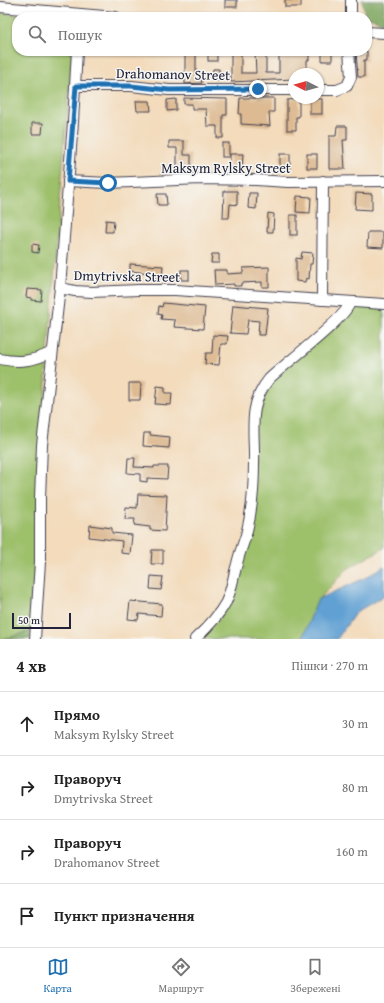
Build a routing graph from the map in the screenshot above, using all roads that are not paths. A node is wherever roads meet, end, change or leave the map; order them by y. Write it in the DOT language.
graph roads {
  1 [pos="351,0"];
  2 [pos="0,7"];
  3 [pos="50,12"];
  4 [pos="350,12"];
  5 [pos="372,32"];
  6 [pos="384,32"];
  7 [pos="77,56"];
  8 [pos="349,56"];
  9 [pos="76,86"];
  10 [pos="288,90"];
  11 [pos="324,90"];
  12 [pos="68,181"];
  13 [pos="323,181"];
  14 [pos="384,181"];
  15 [pos="60,288"];
  16 [pos="322,300"];
  17 [pos="350,302"];
  18 [pos="384,304"];
  19 [pos="52,352"];
  20 [pos="0,359"];
  21 [pos="35,639"];
  22 [pos="195,639"];
  1 -- 4 [label="street"];
  2 -- 3 [label="street"];
  5 -- 6 [label="street"];
  7 -- 9 [label="street, Dmytrivska Street"];
  8 -- 11 [label="street"];
  9 -- 10 [label="street, Drahomanov Street"];
  9 -- 12 [label="street, Dmytrivska Street"];
  12 -- 13 [label="street, Maksym Rylsky Street"];
  12 -- 15 [label="street, Dmytrivska Street"];
  13 -- 14 [label="street, Maksym Rylsky Street"];
  13 -- 16 [label="street"];
  15 -- 16 [label="street, Dmytrivska Street"];
  15 -- 19 [label="street"];
  16 -- 17 [label="street, Dmytrivska Street"];
  17 -- 18 [label="street, Dmytrivska Street"];
  17 -- 22 [label="street"];
  19 -- 20 [label="street"];
  19 -- 21 [label="street"];
}
